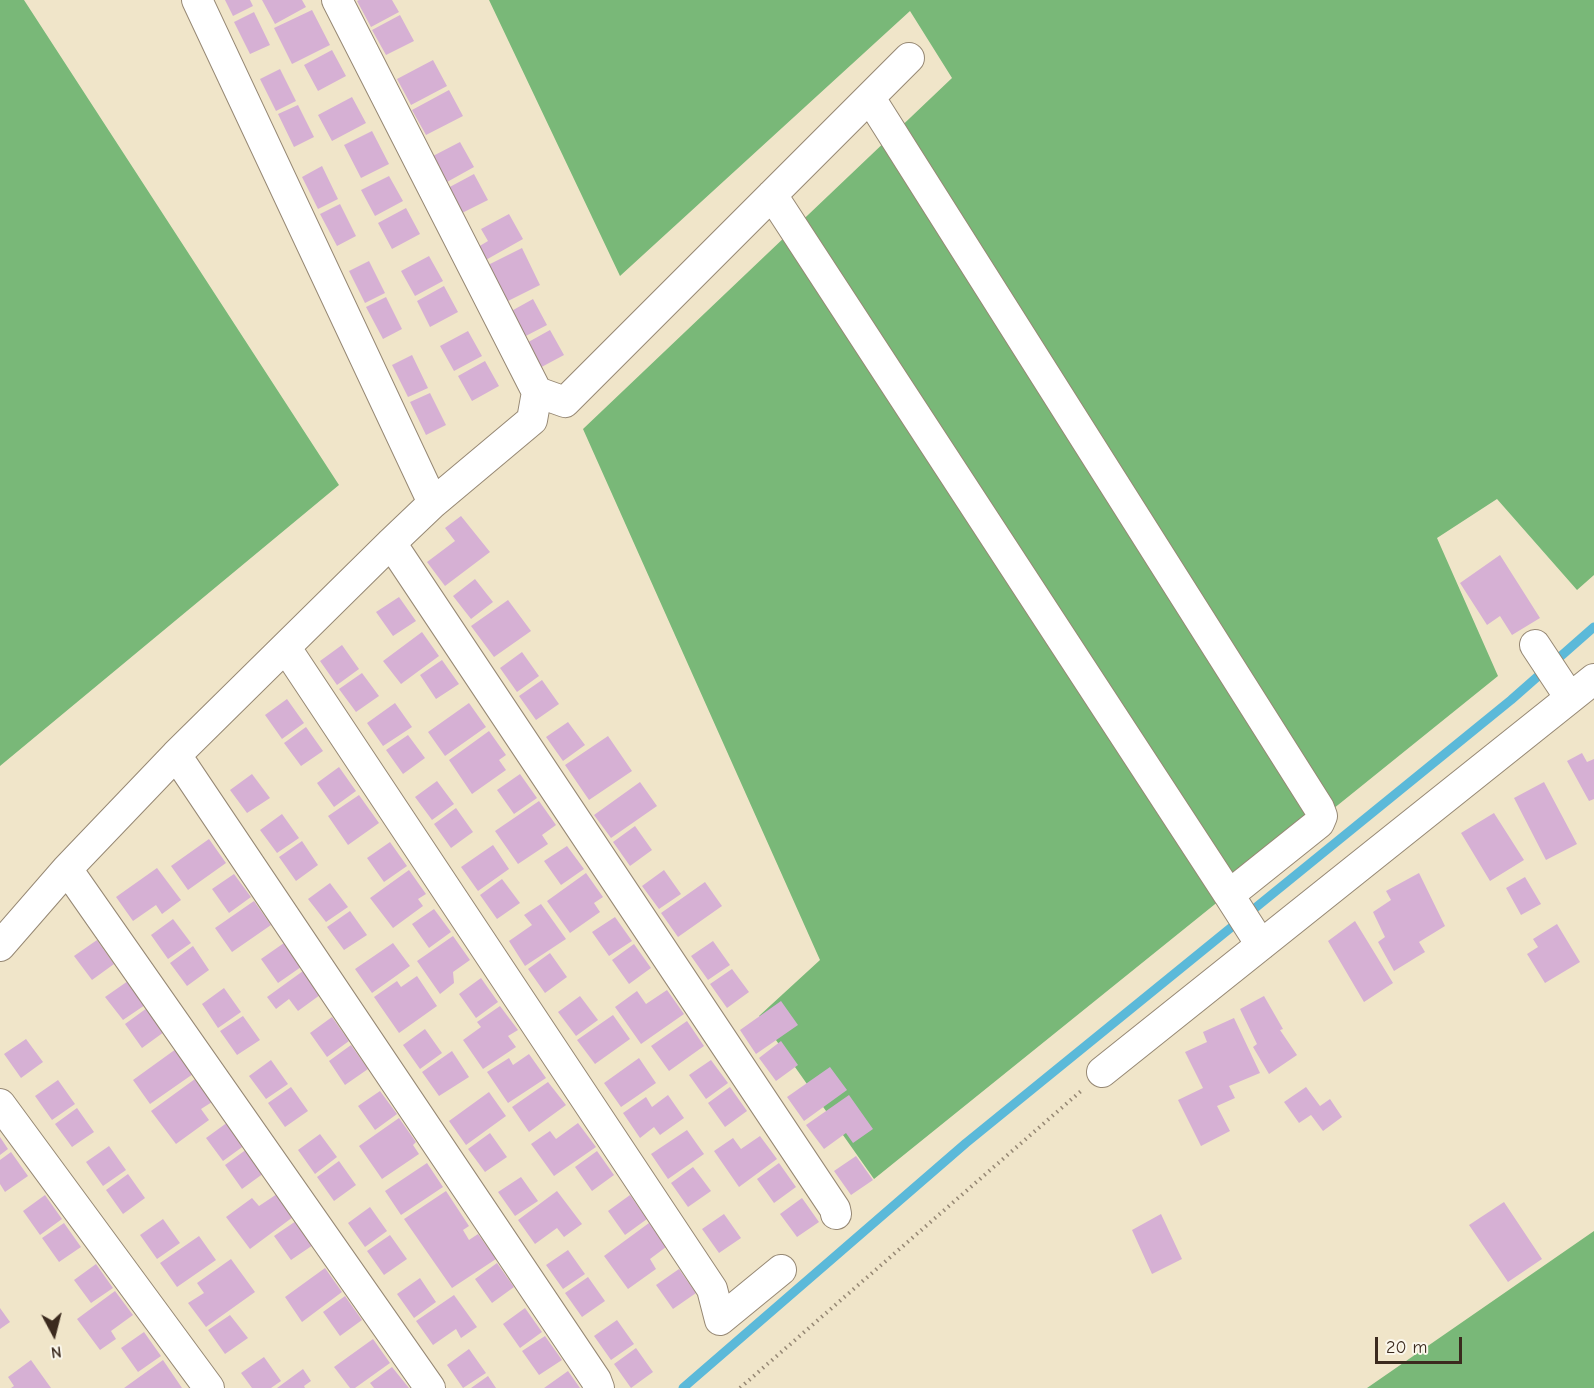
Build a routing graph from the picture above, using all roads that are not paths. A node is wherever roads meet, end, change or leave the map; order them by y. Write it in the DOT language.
graph roads {
  1 [pos="197,0"];
  2 [pos="337,0"];
  3 [pos="909,58"];
  4 [pos="870,98"];
  5 [pos="772,195"];
  6 [pos="537,392"];
  7 [pos="433,503"];
  8 [pos="391,543"];
  9 [pos="286,648"];
  10 [pos="1538,649"];
  11 [pos="1594,679"];
  12 [pos="1566,692"];
  13 [pos="176,755"];
  14 [pos="67,869"];
  15 [pos="1229,895"];
  16 [pos="1261,945"];
  17 [pos="0,946"];
  18 [pos="1102,1072"];
  19 [pos="0,1104"];
  20 [pos="836,1214"];
  21 [pos="781,1270"];
  22 [pos="209,1388"];
  23 [pos="430,1388"];
  24 [pos="599,1388"];
  1 -- 7 [label="street"];
  2 -- 6 [label="street"];
  3 -- 4 [label="street"];
  4 -- 5 [label="street"];
  4 -- 15 [label="street"];
  5 -- 6 [label="street"];
  5 -- 15 [label="street"];
  6 -- 7 [label="street"];
  7 -- 8 [label="street"];
  8 -- 9 [label="street"];
  8 -- 20 [label="street"];
  9 -- 13 [label="street"];
  9 -- 21 [label="street"];
  10 -- 12 [label="street"];
  11 -- 12 [label="street"];
  12 -- 16 [label="street"];
  13 -- 14 [label="street"];
  13 -- 24 [label="street"];
  14 -- 17 [label="street"];
  14 -- 23 [label="street"];
  15 -- 16 [label="street"];
  16 -- 18 [label="street"];
  19 -- 22 [label="street"];
}
